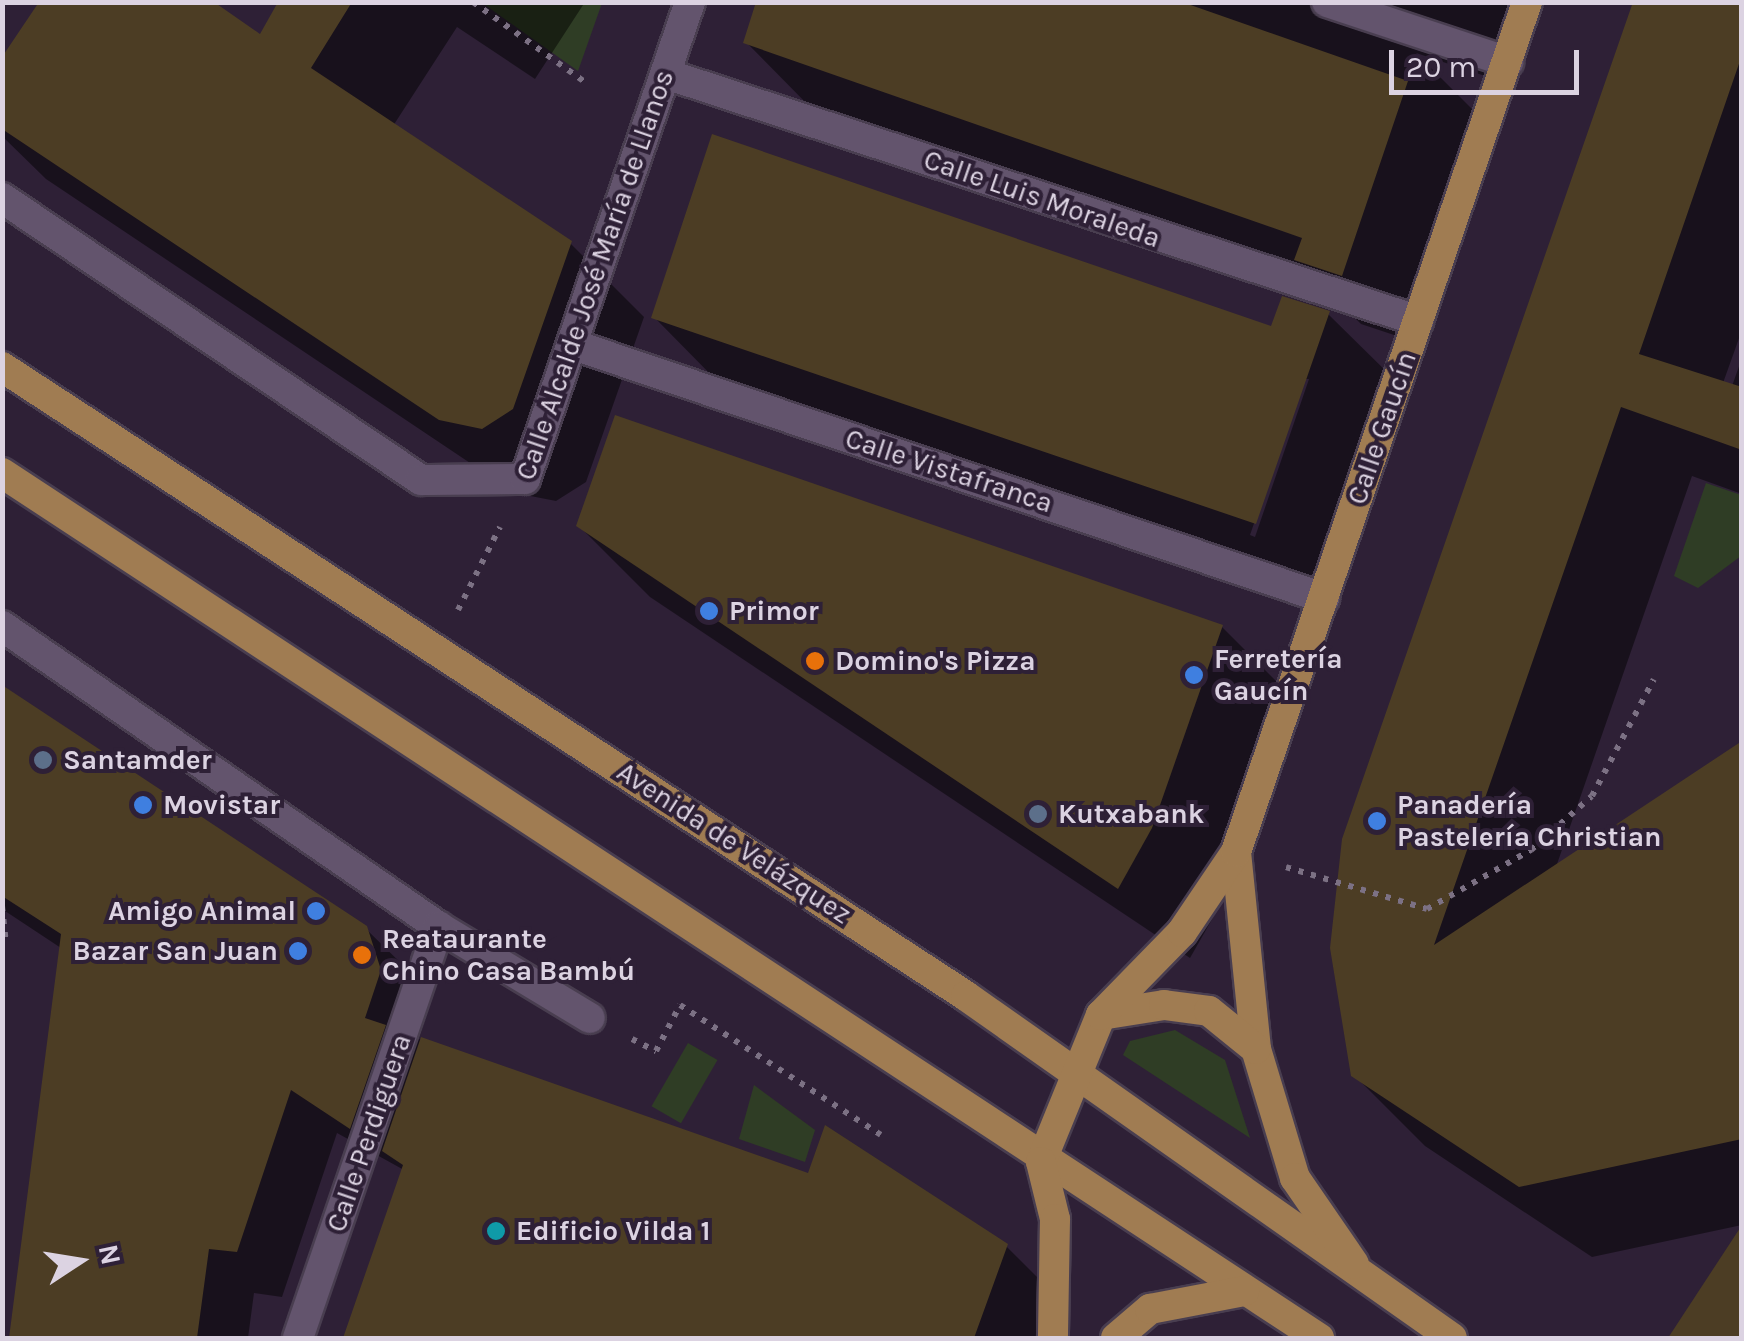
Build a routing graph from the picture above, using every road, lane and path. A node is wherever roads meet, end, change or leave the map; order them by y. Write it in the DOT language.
graph roads {
  1 [pos="473,2"];
  2 [pos="690,2"];
  3 [pos="1326,2"];
  4 [pos="1527,2"];
  5 [pos="1508,62"];
  6 [pos="666,74"];
  7 [pos="586,83"];
  8 [pos="2,198"];
  9 [pos="1419,321"];
  10 [pos="574,346"];
  11 [pos="2,367"];
  12 [pos="2,473"];
  13 [pos="525,479"];
  14 [pos="1324,598"];
  15 [pos="2,626"];
  16 [pos="437,651"];
  17 [pos="1654,679"];
  18 [pos="1236,852"];
  19 [pos="2,906"];
  20 [pos="439,927"];
  21 [pos="6,942"];
  22 [pos="1101,1014"];
  23 [pos="590,1018"];
  24 [pos="1256,1048"];
  25 [pos="1072,1074"];
  26 [pos="881,1134"];
  27 [pos="1042,1162"];
  28 [pos="1366,1281"];
  29 [pos="1244,1291"];
  30 [pos="298,1338"];
  31 [pos="1053,1338"];
  32 [pos="1116,1338"];
  33 [pos="1318,1338"];
  34 [pos="1452,1338"];
  1 -- 7 [label="path"];
  2 -- 6 [label="street, Calle Alcalde José María de Llanos"];
  3 -- 5 [label="street"];
  4 -- 5 [label="main road, Calle Gaucín"];
  5 -- 9 [label="main road, Calle Gaucín"];
  6 -- 9 [label="street, Calle Luis Moraleda"];
  6 -- 10 [label="street, Calle Alcalde José María de Llanos"];
  8 -- 13 [label="street"];
  9 -- 14 [label="main road, Calle Gaucín"];
  10 -- 13 [label="street, Calle Alcalde José María de Llanos"];
  10 -- 14 [label="street, Calle Vistafranca"];
  11 -- 16 [label="main road, Avenida de Velázquez"];
  12 -- 27 [label="main road"];
  13 -- 16 [label="path, Calle Alcalde José María de Llanos"];
  14 -- 18 [label="main road, Calle Gaucín"];
  15 -- 20 [label="street"];
  16 -- 25 [label="main road, Avenida de Velázquez"];
  17 -- 18 [label="path"];
  18 -- 22 [label="main road, Calle Gaucín"];
  18 -- 24 [label="main road, Calle Gaucín"];
  19 -- 21 [label="path"];
  20 -- 23 [label="street"];
  20 -- 30 [label="street, Calle Perdiguera"];
  22 -- 24 [label="main road"];
  22 -- 25 [label="main road, Calle Gaucín"];
  23 -- 26 [label="path"];
  24 -- 28 [label="main road, Calle Gaucín"];
  25 -- 27 [label="main road, Calle Gaucín"];
  25 -- 28 [label="main road, Avenida de Velázquez"];
  27 -- 29 [label="main road"];
  27 -- 31 [label="main road"];
  28 -- 34 [label="main road, Avenida de Velázquez"];
  29 -- 32 [label="main road"];
  29 -- 33 [label="main road"];
}
